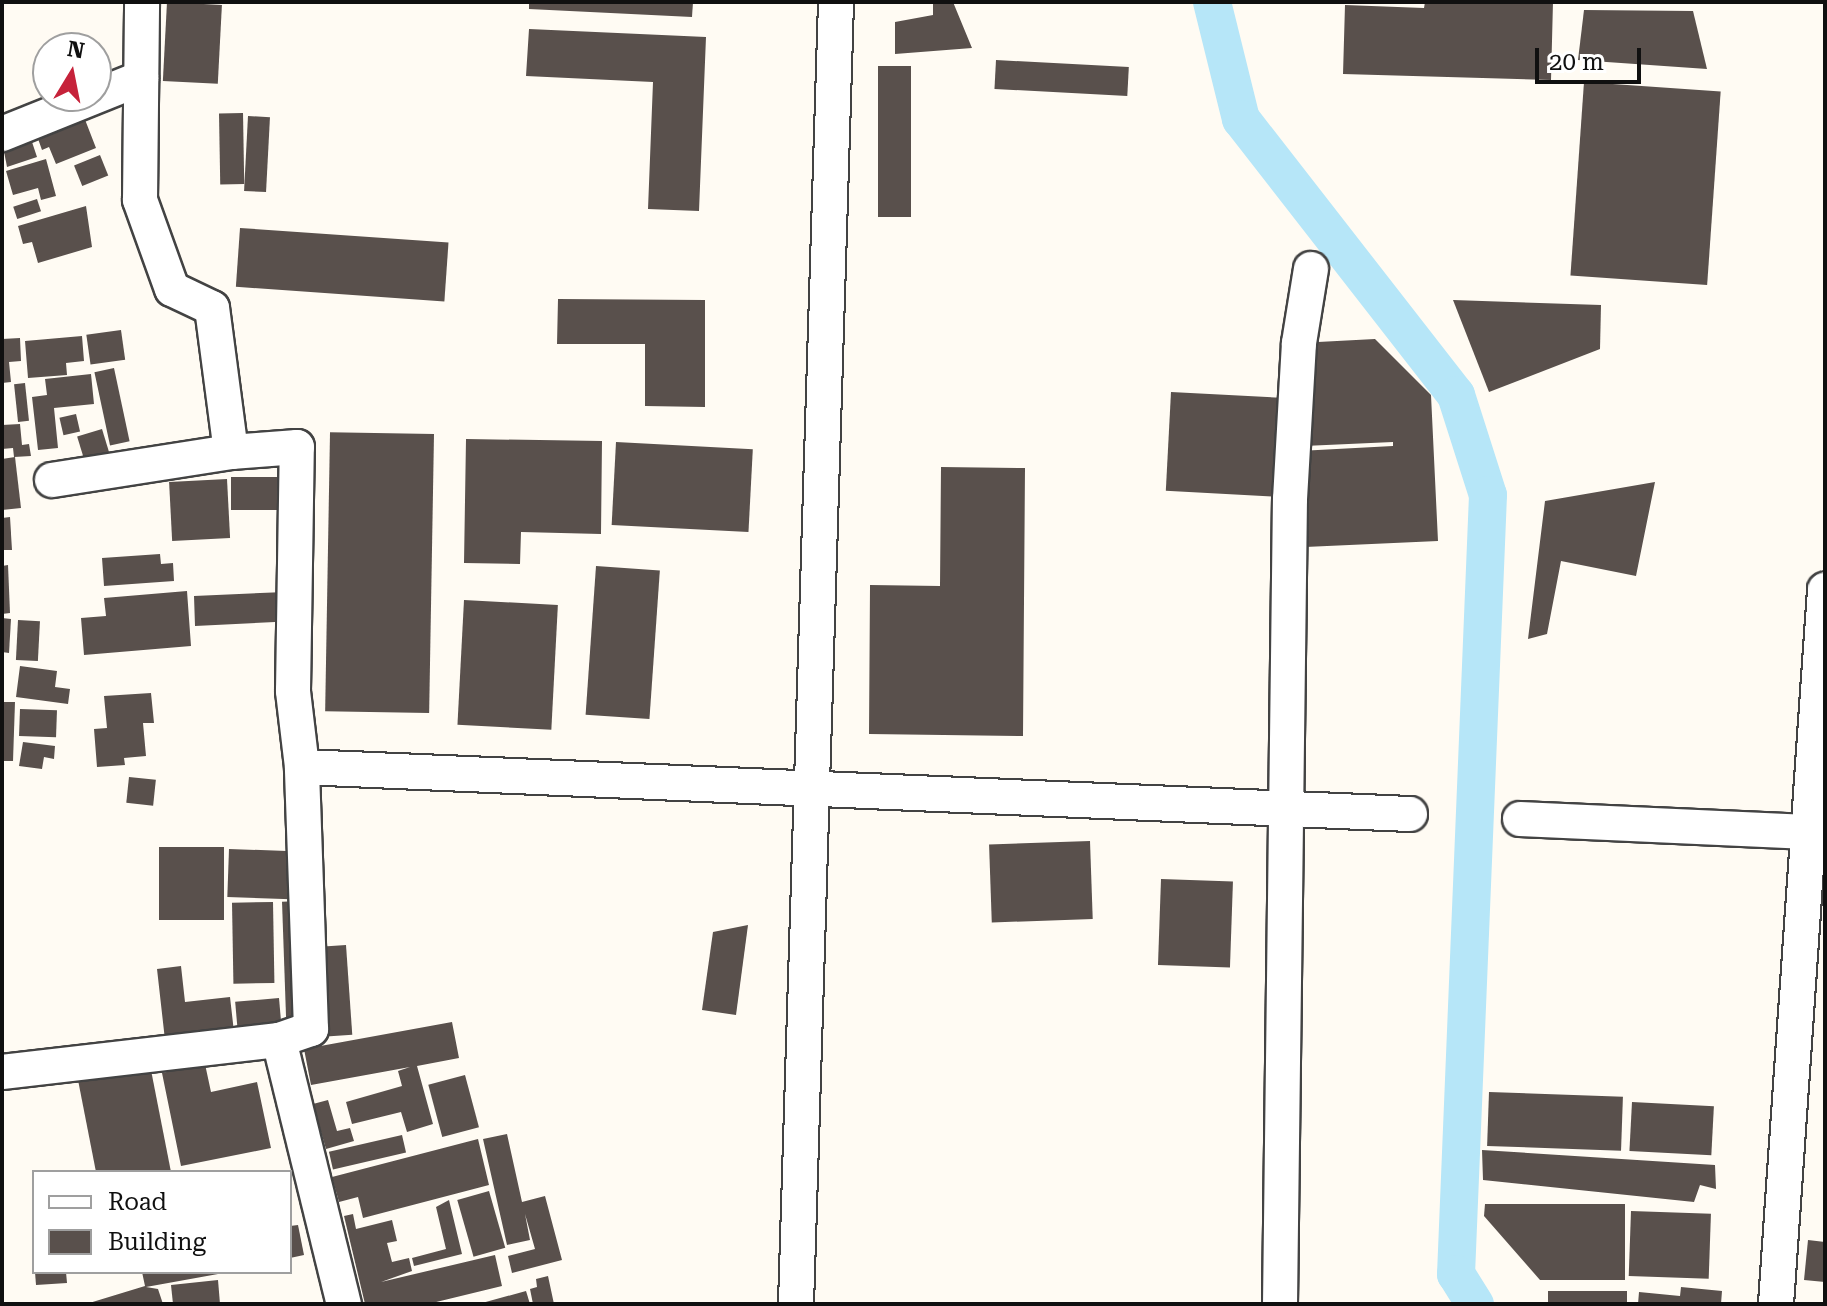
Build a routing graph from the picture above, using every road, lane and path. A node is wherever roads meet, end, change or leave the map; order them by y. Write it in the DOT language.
graph roads {
  1 [pos="142,2"];
  2 [pos="836,2"];
  3 [pos="141,78"];
  4 [pos="2,134"];
  5 [pos="1311,269"];
  6 [pos="231,452"];
  7 [pos="52,480"];
  8 [pos="1825,590"];
  9 [pos="302,767"];
  10 [pos="810,789"];
  11 [pos="1288,810"];
  12 [pos="1410,814"];
  13 [pos="1520,819"];
  14 [pos="1817,833"];
  15 [pos="279,1040"];
  16 [pos="2,1072"];
  17 [pos="344,1304"];
  18 [pos="796,1304"];
  19 [pos="1280,1304"];
  20 [pos="1776,1304"];
  1 -- 3 [label="street"];
  2 -- 10 [label="street"];
  3 -- 4 [label="street"];
  3 -- 6 [label="street"];
  5 -- 11 [label="street"];
  6 -- 7 [label="street"];
  6 -- 9 [label="street"];
  8 -- 14 [label="street"];
  9 -- 10 [label="street"];
  9 -- 15 [label="street"];
  10 -- 11 [label="street"];
  10 -- 18 [label="street"];
  11 -- 12 [label="street"];
  11 -- 19 [label="street"];
  13 -- 14 [label="street"];
  14 -- 20 [label="street"];
  15 -- 16 [label="street"];
  15 -- 17 [label="street"];
}
